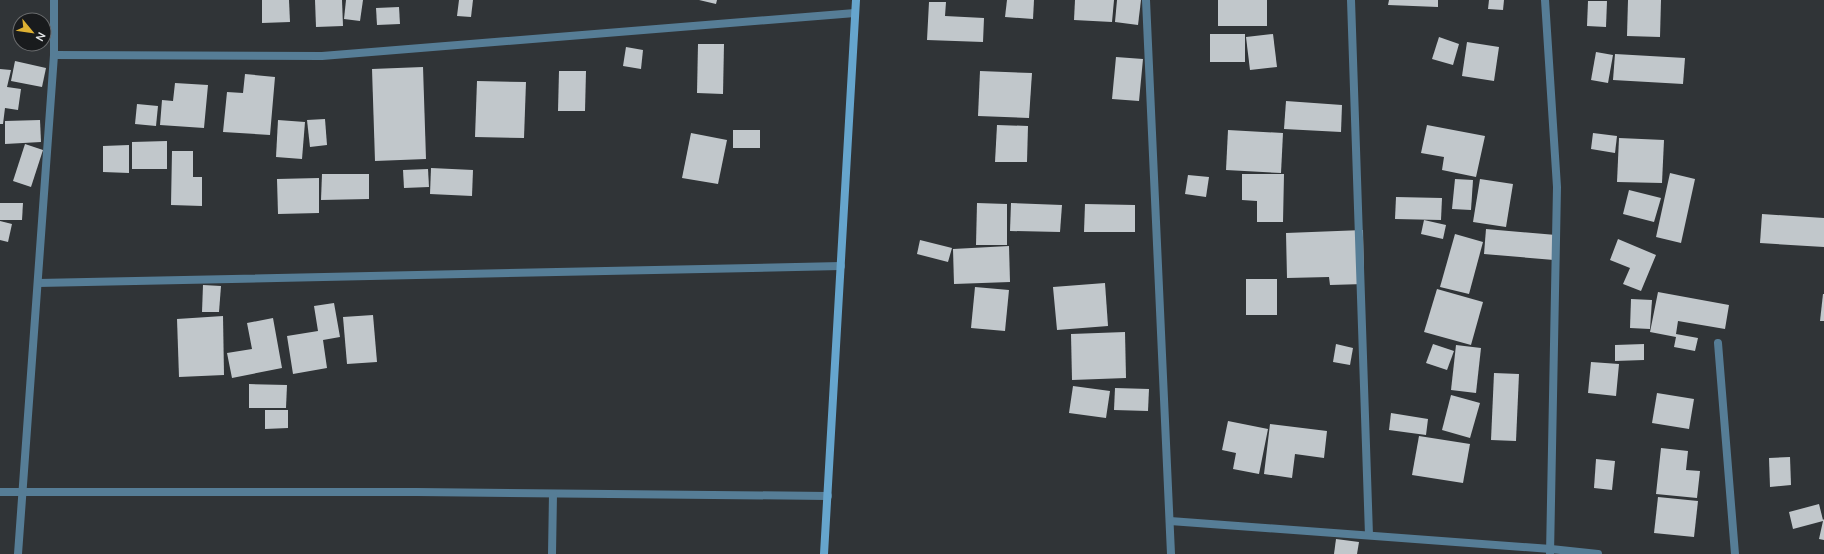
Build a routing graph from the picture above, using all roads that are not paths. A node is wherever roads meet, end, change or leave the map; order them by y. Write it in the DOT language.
graph roads {
  1 [pos="54,0"];
  2 [pos="856,0"];
  3 [pos="1146,0"];
  4 [pos="1351,0"];
  5 [pos="1545,0"];
  6 [pos="855,13"];
  7 [pos="54,55"];
  8 [pos="841,266"];
  9 [pos="38,283"];
  10 [pos="1718,343"];
  11 [pos="21,491"];
  12 [pos="0,492"];
  13 [pos="553,494"];
  14 [pos="828,496"];
  15 [pos="1170,521"];
  16 [pos="1368,535"];
  17 [pos="1550,551"];
  18 [pos="18,554"];
  19 [pos="552,554"];
  20 [pos="824,554"];
  21 [pos="1171,554"];
  22 [pos="1598,554"];
  23 [pos="1735,554"];
  1 -- 7 [label="street"];
  2 -- 6 [label="main road"];
  3 -- 15 [label="street"];
  4 -- 16 [label="street"];
  5 -- 17 [label="street"];
  6 -- 7 [label="street"];
  6 -- 8 [label="main road"];
  7 -- 9 [label="street"];
  8 -- 9 [label="street"];
  8 -- 14 [label="main road"];
  9 -- 11 [label="street"];
  10 -- 23 [label="street"];
  11 -- 12 [label="street"];
  11 -- 13 [label="street"];
  11 -- 18 [label="street"];
  13 -- 14 [label="street"];
  13 -- 19 [label="street"];
  14 -- 20 [label="main road"];
  15 -- 16 [label="street"];
  15 -- 21 [label="street"];
  16 -- 17 [label="street"];
  17 -- 22 [label="street"];
}
